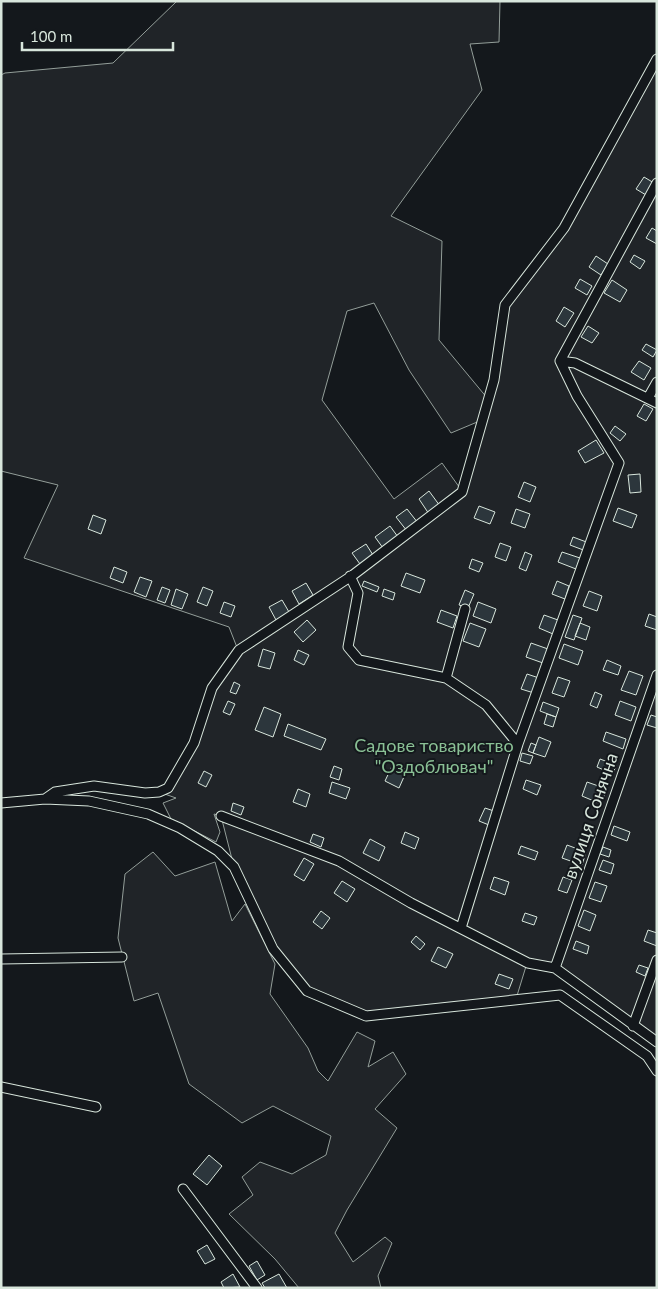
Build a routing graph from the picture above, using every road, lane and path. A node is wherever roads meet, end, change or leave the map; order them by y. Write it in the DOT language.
graph roads {
  1 [pos="657,59"];
  2 [pos="657,183"];
  3 [pos="560,361"];
  4 [pos="657,382"];
  5 [pos="648,398"];
  6 [pos="657,403"];
  7 [pos="350,576"];
  8 [pos="465,609"];
  9 [pos="657,675"];
  10 [pos="446,678"];
  11 [pos="518,744"];
  12 [pos="45,799"];
  13 [pos="1,803"];
  14 [pos="221,816"];
  15 [pos="460,928"];
  16 [pos="122,957"];
  17 [pos="1,959"];
  18 [pos="657,960"];
  19 [pos="555,968"];
  20 [pos="633,1026"];
  21 [pos="657,1042"];
  22 [pos="657,1071"];
  23 [pos="1,1087"];
  24 [pos="96,1107"];
  25 [pos="183,1189"];
  26 [pos="257,1288"];
  1 -- 7 [label="street"];
  2 -- 3 [label="street"];
  3 -- 5 [label="street"];
  3 -- 11 [label="street"];
  4 -- 5 [label="street"];
  5 -- 6 [label="street"];
  7 -- 10 [label="street"];
  7 -- 12 [label="street"];
  8 -- 10 [label="street"];
  9 -- 19 [label="street, вулиця Сонячна"];
  10 -- 11 [label="street"];
  11 -- 15 [label="street"];
  12 -- 13 [label="street"];
  12 -- 22 [label="street"];
  14 -- 15 [label="street"];
  15 -- 19 [label="street"];
  16 -- 17 [label="street"];
  18 -- 20 [label="street"];
  19 -- 20 [label="street"];
  20 -- 21 [label="street"];
  23 -- 24 [label="street"];
  25 -- 26 [label="street"];
}
